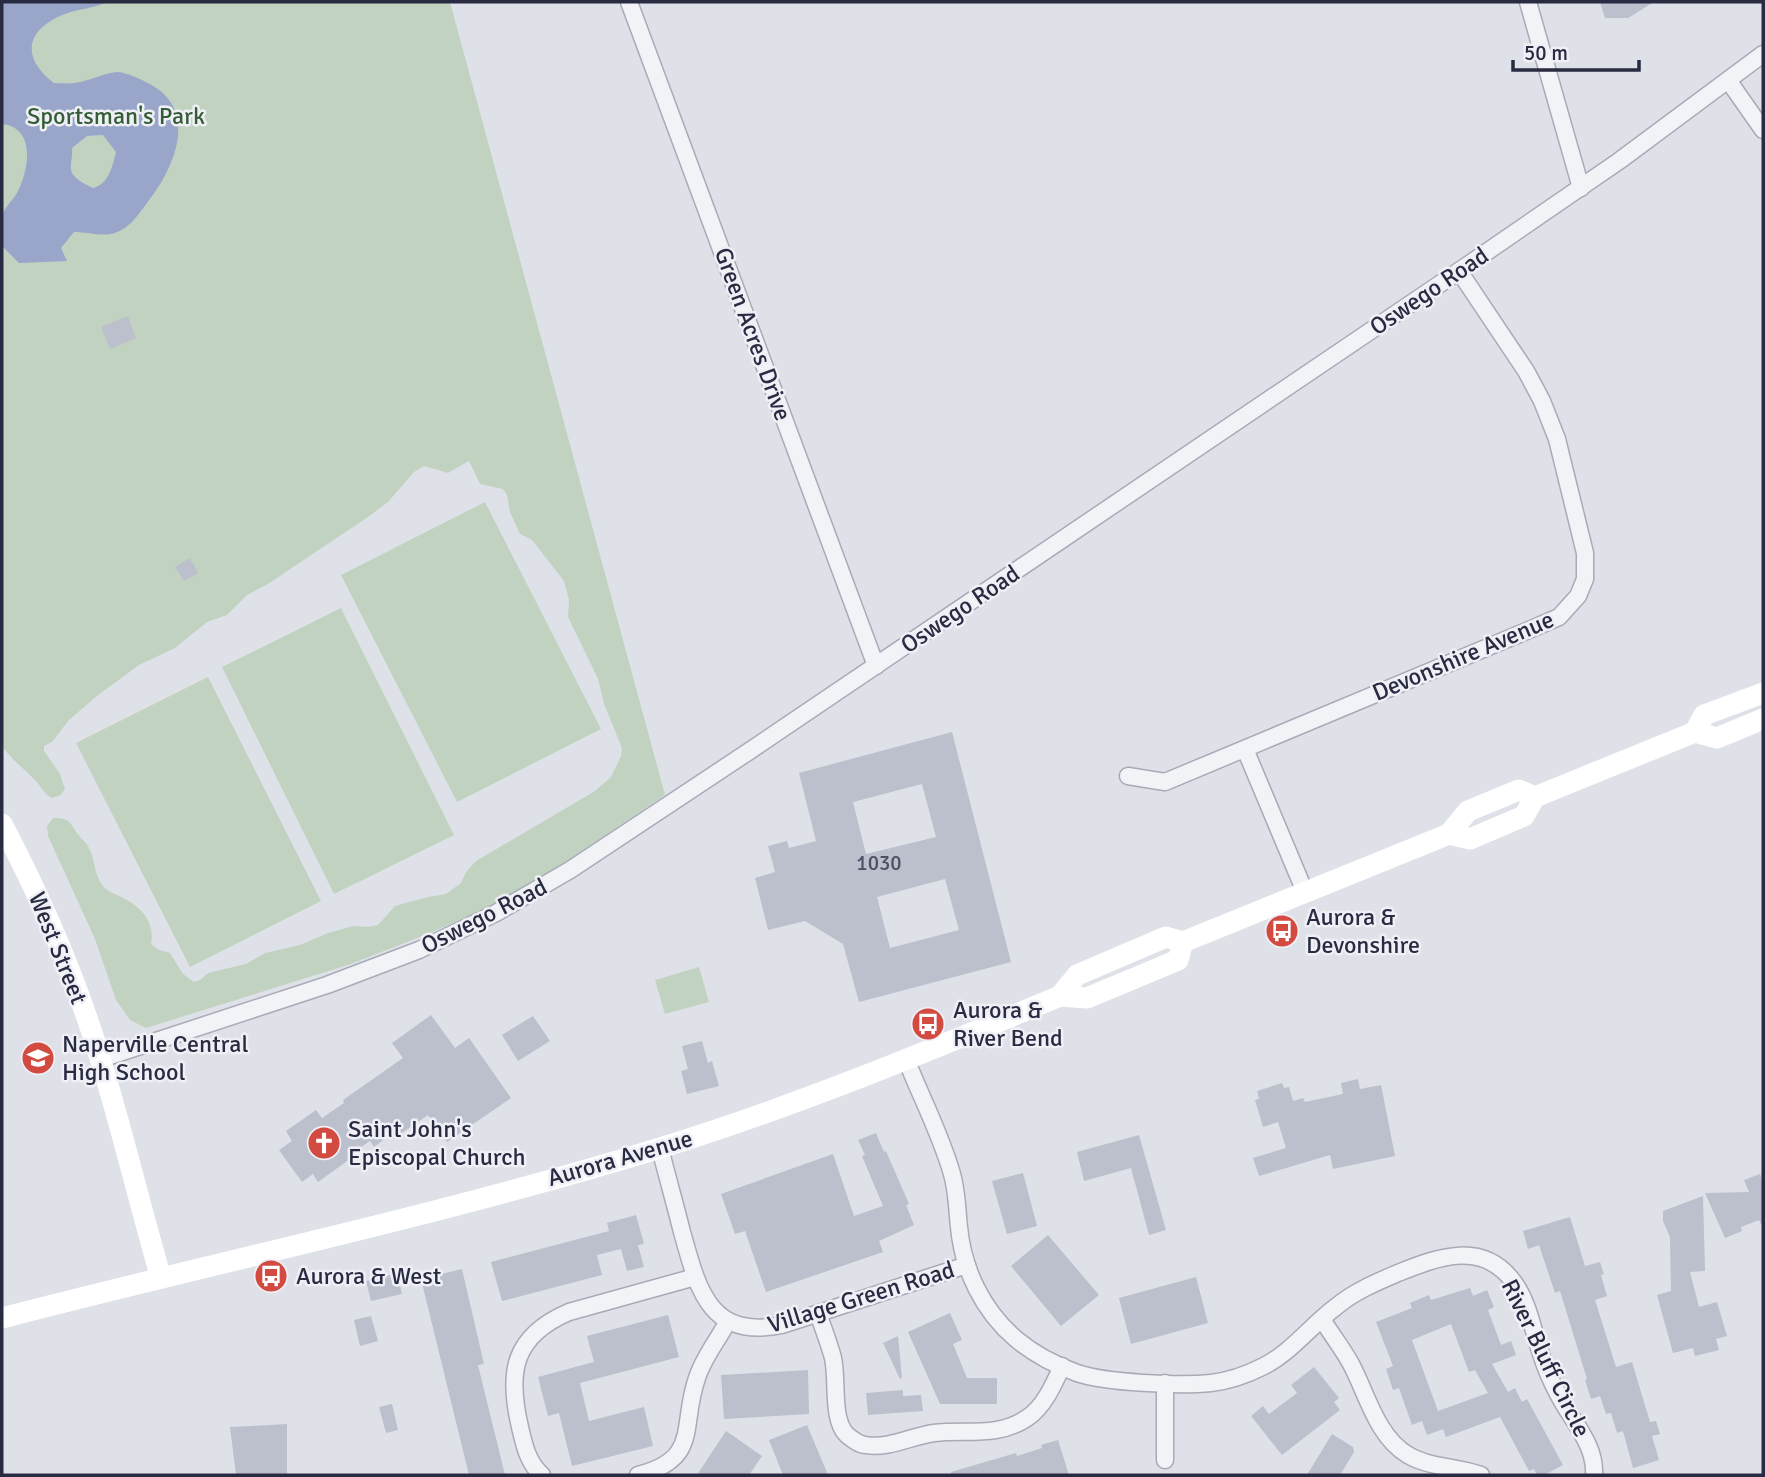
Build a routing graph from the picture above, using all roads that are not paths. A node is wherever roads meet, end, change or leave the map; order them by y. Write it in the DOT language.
graph roads {
  1 [pos="629,2"];
  2 [pos="1528,2"];
  3 [pos="1763,54"];
  4 [pos="1728,80"];
  5 [pos="1763,130"];
  6 [pos="1581,188"];
  7 [pos="1459,271"];
  8 [pos="876,666"];
  9 [pos="1763,693"];
  10 [pos="1763,719"];
  11 [pos="1695,732"];
  12 [pos="1245,749"];
  13 [pos="1128,776"];
  14 [pos="2,824"];
  15 [pos="1305,892"];
  16 [pos="100,1059"];
  17 [pos="905,1059"];
  18 [pos="660,1148"];
  19 [pos="967,1265"];
  20 [pos="161,1278"];
  21 [pos="695,1278"];
  22 [pos="818,1313"];
  23 [pos="2,1318"];
  24 [pos="1322,1319"];
  25 [pos="727,1321"];
  26 [pos="1062,1366"];
  27 [pos="1166,1382"];
  28 [pos="1165,1460"];
  29 [pos="542,1475"];
  30 [pos="638,1475"];
  31 [pos="1481,1475"];
  32 [pos="1594,1475"];
  1 -- 8 [label="street, Green Acres Drive"];
  2 -- 6 [label="street"];
  3 -- 4 [label="street, Oswego Road"];
  4 -- 5 [label="street"];
  4 -- 6 [label="street, Oswego Road"];
  6 -- 7 [label="street, Oswego Road"];
  7 -- 8 [label="street, Oswego Road"];
  7 -- 12 [label="street, Devonshire Avenue"];
  8 -- 16 [label="street, Oswego Road"];
  9 -- 11 [label="main road, Aurora Avenue"];
  10 -- 11 [label="main road, Aurora Avenue"];
  11 -- 15 [label="main road, Aurora Avenue"];
  12 -- 13 [label="street, Devonshire Avenue"];
  12 -- 15 [label="street"];
  14 -- 16 [label="main road, West Street"];
  15 -- 17 [label="main road, Aurora Avenue"];
  16 -- 20 [label="main road, West Street"];
  17 -- 18 [label="main road, Aurora Avenue"];
  17 -- 19 [label="street, River Bluff Circle"];
  18 -- 20 [label="main road, Aurora Avenue"];
  18 -- 21 [label="street"];
  19 -- 22 [label="street, Village Green Road"];
  19 -- 26 [label="street, River Bluff Circle"];
  20 -- 23 [label="main road, Aurora Avenue"];
  21 -- 25 [label="street"];
  21 -- 29 [label="street"];
  22 -- 25 [label="street, Village Green Road"];
  22 -- 26 [label="street"];
  24 -- 27 [label="street, River Bluff Circle"];
  24 -- 31 [label="street"];
  24 -- 32 [label="street, River Bluff Circle"];
  25 -- 30 [label="street"];
  26 -- 27 [label="street, River Bluff Circle"];
  27 -- 28 [label="street"];
}
